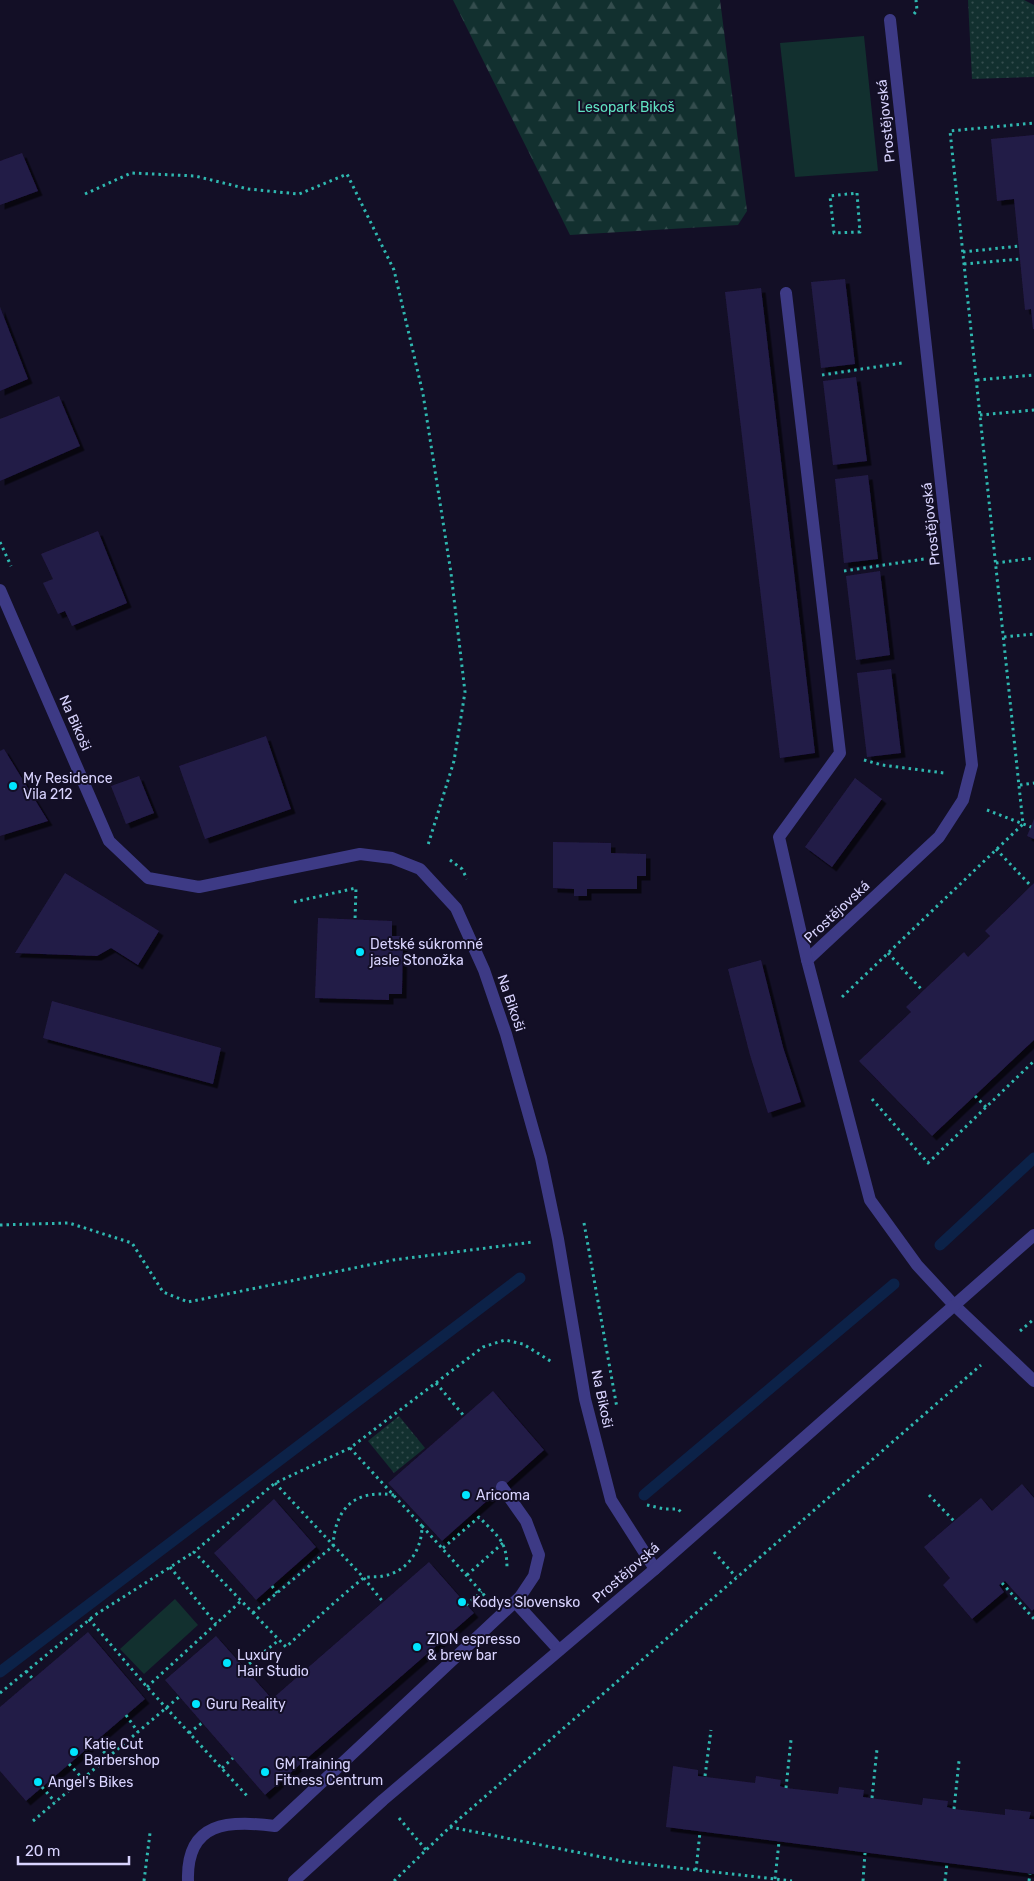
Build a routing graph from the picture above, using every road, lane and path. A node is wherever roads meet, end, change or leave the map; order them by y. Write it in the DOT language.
graph roads {
  1 [pos="890,20"];
  2 [pos="857,193"];
  3 [pos="85,194"];
  4 [pos="1019,246"];
  5 [pos="963,252"];
  6 [pos="1020,259"];
  7 [pos="964,264"];
  8 [pos="786,293"];
  9 [pos="928,360"];
  10 [pos="1034,375"];
  11 [pos="796,378"];
  12 [pos="976,380"];
  13 [pos="1034,410"];
  14 [pos="980,415"];
  15 [pos="0,542"];
  16 [pos="949,554"];
  17 [pos="1034,558"];
  18 [pos="996,563"];
  19 [pos="12,569"];
  20 [pos="818,575"];
  21 [pos="0,590"];
  22 [pos="1034,634"];
  23 [pos="1004,637"];
  24 [pos="882,764"];
  25 [pos="970,776"];
  26 [pos="1034,783"];
  27 [pos="1020,785"];
  28 [pos="963,800"];
  29 [pos="1031,827"];
  30 [pos="427,847"];
  31 [pos="996,849"];
  32 [pos="420,869"];
  33 [pos="1031,886"];
  34 [pos="471,887"];
  35 [pos="294,902"];
  36 [pos="354,920"];
  37 [pos="888,953"];
  38 [pos="807,960"];
  39 [pos="923,991"];
  40 [pos="1034,1061"];
  41 [pos="974,1096"];
  42 [pos="871,1098"];
  43 [pos="986,1107"];
  44 [pos="582,1216"];
  45 [pos="0,1225"];
  46 [pos="1034,1235"];
  47 [pos="558,1239"];
  48 [pos="954,1305"];
  49 [pos="1034,1319"];
  50 [pos="1001,1348"];
  51 [pos="1034,1380"];
  52 [pos="582,1381"];
  53 [pos="436,1383"];
  54 [pos="464,1416"];
  55 [pos="618,1416"];
  56 [pos="350,1448"];
  57 [pos="275,1483"];
  58 [pos="502,1487"];
  59 [pos="394,1495"];
  60 [pos="929,1495"];
  61 [pos="645,1504"];
  62 [pos="954,1521"];
  63 [pos="422,1526"];
  64 [pos="696,1532"];
  65 [pos="504,1542"];
  66 [pos="333,1546"];
  67 [pos="443,1548"];
  68 [pos="194,1552"];
  69 [pos="170,1567"];
  70 [pos="654,1569"];
  71 [pos="507,1570"];
  72 [pos="467,1575"];
  73 [pos="364,1577"];
  74 [pos="736,1577"];
  75 [pos="1002,1583"];
  76 [pos="272,1586"];
  77 [pos="482,1592"];
  78 [pos="277,1593"];
  79 [pos="487,1597"];
  80 [pos="241,1601"];
  81 [pos="383,1602"];
  82 [pos="515,1602"];
  83 [pos="466,1605"];
  84 [pos="253,1613"];
  85 [pos="1034,1619"];
  86 [pos="90,1620"];
  87 [pos="216,1624"];
  88 [pos="279,1640"];
  89 [pos="559,1650"];
  90 [pos="244,1668"];
  91 [pos="26,1671"];
  92 [pos="33,1679"];
  93 [pos="147,1688"];
  94 [pos="0,1693"];
  95 [pos="179,1697"];
  96 [pos="166,1708"];
  97 [pos="126,1715"];
  98 [pos="202,1723"];
  99 [pos="712,1730"];
  100 [pos="138,1732"];
  101 [pos="190,1733"];
  102 [pos="791,1740"];
  103 [pos="94,1742"];
  104 [pos="876,1749"];
  105 [pos="108,1757"];
  106 [pos="233,1758"];
  107 [pos="960,1761"];
  108 [pos="69,1764"];
  109 [pos="222,1768"];
  110 [pos="705,1776"];
  111 [pos="82,1779"];
  112 [pos="42,1787"];
  113 [pos="786,1788"];
  114 [pos="872,1798"];
  115 [pos="55,1802"];
  116 [pos="954,1809"];
  117 [pos="33,1821"];
  118 [pos="275,1826"];
  119 [pos="450,1827"];
  120 [pos="700,1832"];
  121 [pos="150,1833"];
  122 [pos="779,1842"];
  123 [pos="865,1852"];
  124 [pos="947,1863"];
  125 [pos="696,1870"];
  126 [pos="1030,1874"];
  127 [pos="775,1879"];
  128 [pos="144,1881"];
  129 [pos="188,1881"];
  130 [pos="294,1881"];
  131 [pos="394,1881"];
  132 [pos="792,1881"];
  133 [pos="863,1881"];
  134 [pos="946,1881"];
  135 [pos="1030,1881"];
  1 -- 9 [label="street, Prostějovská"];
  2 -- 2 [label="path"];
  3 -- 30 [label="path"];
  4 -- 5 [label="path"];
  6 -- 7 [label="path"];
  8 -- 11 [label="street, Prostějovská"];
  9 -- 11 [label="path"];
  9 -- 16 [label="street, Prostějovská"];
  10 -- 12 [label="path"];
  11 -- 20 [label="street, Prostějovská"];
  13 -- 14 [label="path"];
  15 -- 19 [label="path"];
  16 -- 20 [label="path"];
  16 -- 25 [label="street, Prostějovská"];
  17 -- 18 [label="path"];
  20 -- 38 [label="street, Prostějovská"];
  21 -- 32 [label="street, Na Bikoši"];
  22 -- 23 [label="path"];
  24 -- 25 [label="path"];
  25 -- 28 [label="street, Prostějovská"];
  26 -- 27 [label="path"];
  28 -- 29 [label="path"];
  28 -- 38 [label="street, Prostějovská"];
  30 -- 32 [label="path"];
  30 -- 34 [label="path"];
  31 -- 33 [label="path"];
  32 -- 47 [label="street, Na Bikoši"];
  35 -- 36 [label="path"];
  37 -- 39 [label="path"];
  38 -- 48 [label="street, Prostějovská"];
  40 -- 43 [label="path"];
  41 -- 43 [label="path"];
  42 -- 43 [label="path"];
  44 -- 55 [label="path"];
  45 -- 47 [label="path"];
  46 -- 48 [label="street, Prostějovská"];
  47 -- 52 [label="street, Na Bikoši"];
  48 -- 50 [label="street"];
  48 -- 64 [label="street, Prostějovská"];
  49 -- 50 [label="path"];
  50 -- 51 [label="street"];
  50 -- 74 [label="path"];
  52 -- 53 [label="path"];
  52 -- 70 [label="street, Na Bikoši"];
  53 -- 54 [label="path"];
  53 -- 56 [label="path"];
  56 -- 57 [label="path"];
  56 -- 59 [label="path"];
  57 -- 66 [label="path"];
  57 -- 68 [label="path"];
  58 -- 82 [label="street"];
  59 -- 63 [label="path"];
  59 -- 66 [label="path"];
  60 -- 62 [label="path"];
  61 -- 64 [label="path"];
  63 -- 67 [label="path"];
  63 -- 73 [label="path"];
  64 -- 70 [label="street, Prostějovská"];
  64 -- 74 [label="path"];
  65 -- 67 [label="path"];
  65 -- 71 [label="path"];
  65 -- 72 [label="path"];
  66 -- 73 [label="path"];
  66 -- 78 [label="path"];
  67 -- 72 [label="path"];
  68 -- 69 [label="path"];
  68 -- 80 [label="path"];
  69 -- 86 [label="path"];
  69 -- 87 [label="path"];
  70 -- 89 [label="street, Prostějovská"];
  72 -- 77 [label="path"];
  73 -- 81 [label="path"];
  73 -- 88 [label="path"];
  74 -- 119 [label="path"];
  75 -- 85 [label="path"];
  76 -- 78 [label="path"];
  77 -- 79 [label="path"];
  77 -- 83 [label="path"];
  78 -- 84 [label="path"];
  80 -- 84 [label="path"];
  80 -- 87 [label="path"];
  82 -- 89 [label="street"];
  82 -- 118 [label="street"];
  84 -- 88 [label="path"];
  86 -- 91 [label="path"];
  86 -- 93 [label="path"];
  87 -- 93 [label="path"];
  88 -- 90 [label="path"];
  89 -- 130 [label="street, Prostějovská"];
  91 -- 92 [label="path"];
  91 -- 94 [label="path"];
  93 -- 96 [label="path"];
  95 -- 96 [label="path"];
  96 -- 100 [label="path"];
  96 -- 101 [label="path"];
  97 -- 100 [label="path"];
  98 -- 101 [label="path"];
  99 -- 110 [label="path"];
  100 -- 105 [label="path"];
  101 -- 109 [label="path"];
  102 -- 113 [label="path"];
  103 -- 105 [label="path"];
  104 -- 114 [label="path"];
  105 -- 111 [label="path"];
  106 -- 109 [label="path"];
  107 -- 116 [label="path"];
  108 -- 111 [label="path"];
  109 -- 118 [label="path"];
  111 -- 115 [label="path"];
  112 -- 115 [label="path"];
  115 -- 117 [label="path"];
  118 -- 129 [label="street"];
  119 -- 125 [label="path"];
  119 -- 131 [label="path"];
  120 -- 125 [label="path"];
  121 -- 128 [label="path"];
  122 -- 127 [label="path"];
  123 -- 133 [label="path"];
  124 -- 134 [label="path"];
  125 -- 127 [label="path"];
  126 -- 135 [label="path"];
  127 -- 132 [label="path"];
}
